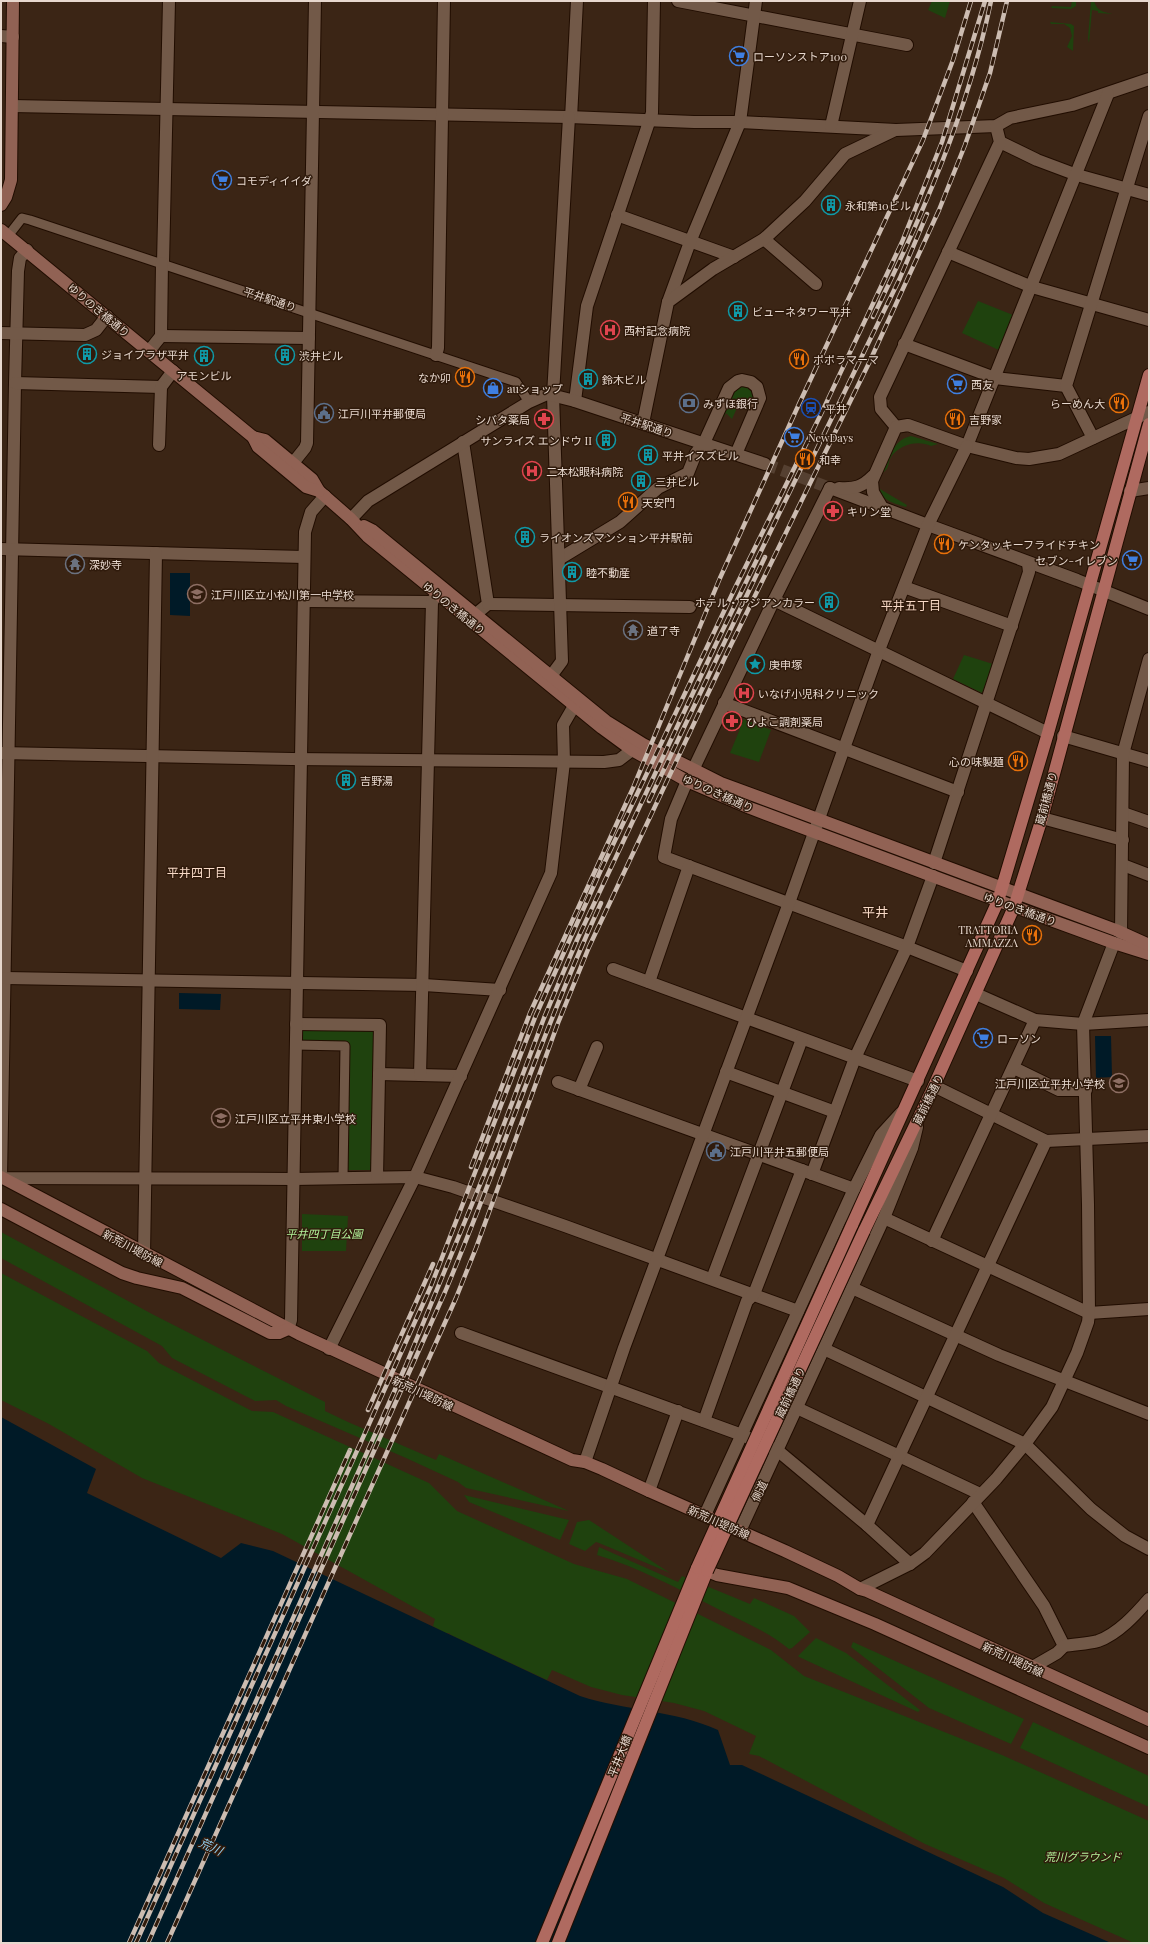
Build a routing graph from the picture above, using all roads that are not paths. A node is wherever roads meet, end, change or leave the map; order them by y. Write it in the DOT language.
graph roads {
  1 [pos="13,1"];
  2 [pos="169,1"];
  3 [pos="315,1"];
  4 [pos="444,1"];
  5 [pos="577,1"];
  6 [pos="654,1"];
  7 [pos="678,1"];
  8 [pos="756,1"];
  9 [pos="860,1"];
  10 [pos="754,16"];
  11 [pos="853,35"];
  12 [pos="1,36"];
  13 [pos="13,37"];
  14 [pos="907,45"];
  15 [pos="1149,79"];
  16 [pos="1108,94"];
  17 [pos="12,106"];
  18 [pos="166,110"];
  19 [pos="313,112"];
  20 [pos="442,115"];
  21 [pos="1149,116"];
  22 [pos="570,118"];
  23 [pos="650,120"];
  24 [pos="740,122"];
  25 [pos="831,126"];
  26 [pos="996,126"];
  27 [pos="896,130"];
  28 [pos="1000,142"];
  29 [pos="1077,174"];
  30 [pos="1127,188"];
  31 [pos="1149,195"];
  32 [pos="1,206"];
  33 [pos="617,215"];
  34 [pos="5,233"];
  35 [pos="764,239"];
  36 [pos="690,242"];
  37 [pos="27,250"];
  38 [pos="948,252"];
  39 [pos="734,257"];
  40 [pos="162,263"];
  41 [pos="816,284"];
  42 [pos="1032,287"];
  43 [pos="668,302"];
  44 [pos="1092,303"];
  45 [pos="309,312"];
  46 [pos="107,316"];
  47 [pos="1149,320"];
  48 [pos="1,333"];
  49 [pos="16,333"];
  50 [pos="161,336"];
  51 [pos="309,338"];
  52 [pos="904,344"];
  53 [pos="149,351"];
  54 [pos="436,355"];
  55 [pos="173,371"];
  56 [pos="1149,375"];
  57 [pos="996,378"];
  58 [pos="15,383"];
  59 [pos="1066,386"];
  60 [pos="161,387"];
  61 [pos="553,395"];
  62 [pos="575,401"];
  63 [pos="529,402"];
  64 [pos="1149,412"];
  65 [pos="1138,417"];
  66 [pos="643,423"];
  67 [pos="896,427"];
  68 [pos="1148,427"];
  69 [pos="253,437"];
  70 [pos="1092,438"];
  71 [pos="463,442"];
  72 [pos="704,443"];
  73 [pos="159,445"];
  74 [pos="967,446"];
  75 [pos="736,454"];
  76 [pos="293,463"];
  77 [pos="765,464"];
  78 [pos="873,476"];
  79 [pos="830,488"];
  80 [pos="1149,488"];
  81 [pos="1130,491"];
  82 [pos="322,494"];
  83 [pos="883,509"];
  84 [pos="351,519"];
  85 [pos="928,525"];
  86 [pos="6,550"];
  87 [pos="156,553"];
  88 [pos="304,557"];
  89 [pos="559,559"];
  90 [pos="1028,563"];
  91 [pos="1089,584"];
  92 [pos="904,587"];
  93 [pos="1103,590"];
  94 [pos="435,598"];
  95 [pos="774,600"];
  96 [pos="304,601"];
  97 [pos="488,604"];
  98 [pos="560,604"];
  99 [pos="690,607"];
  100 [pos="1149,608"];
  101 [pos="476,614"];
  102 [pos="1012,626"];
  103 [pos="880,650"];
  104 [pos="1149,659"];
  105 [pos="551,676"];
  106 [pos="987,702"];
  107 [pos="724,703"];
  108 [pos="574,706"];
  109 [pos="1048,733"];
  110 [pos="1063,736"];
  111 [pos="844,749"];
  112 [pos="632,750"];
  113 [pos="5,753"];
  114 [pos="1123,754"];
  115 [pos="152,756"];
  116 [pos="301,758"];
  117 [pos="429,761"];
  118 [pos="1149,761"];
  119 [pos="564,762"];
  120 [pos="690,776"];
  121 [pos="958,792"];
  122 [pos="1123,813"];
  123 [pos="1042,818"];
  124 [pos="819,819"];
  125 [pos="1149,822"];
  126 [pos="814,832"];
  127 [pos="1123,840"];
  128 [pos="934,862"];
  129 [pos="1123,865"];
  130 [pos="689,866"];
  131 [pos="1149,875"];
  132 [pos="933,876"];
  133 [pos="1002,888"];
  134 [pos="1019,894"];
  135 [pos="998,901"];
  136 [pos="789,903"];
  137 [pos="1014,907"];
  138 [pos="1122,933"];
  139 [pos="1114,943"];
  140 [pos="1149,945"];
  141 [pos="907,947"];
  142 [pos="1149,954"];
  143 [pos="613,969"];
  144 [pos="967,971"];
  145 [pos="5,978"];
  146 [pos="150,981"];
  147 [pos="648,982"];
  148 [pos="297,984"];
  149 [pos="424,986"];
  150 [pos="500,990"];
  151 [pos="976,994"];
  152 [pos="746,1018"];
  153 [pos="1035,1020"];
  154 [pos="1149,1020"];
  155 [pos="296,1024"];
  156 [pos="1083,1024"];
  157 [pos="802,1039"];
  158 [pos="295,1045"];
  159 [pos="597,1047"];
  160 [pos="855,1058"];
  161 [pos="1014,1068"];
  162 [pos="726,1072"];
  163 [pos="379,1074"];
  164 [pos="420,1075"];
  165 [pos="461,1076"];
  166 [pos="918,1081"];
  167 [pos="558,1082"];
  168 [pos="934,1086"];
  169 [pos="579,1090"];
  170 [pos="1086,1090"];
  171 [pos="782,1093"];
  172 [pos="904,1111"];
  173 [pos="835,1112"];
  174 [pos="992,1115"];
  175 [pos="918,1118"];
  176 [pos="703,1134"];
  177 [pos="1149,1136"];
  178 [pos="1087,1139"];
  179 [pos="1046,1141"];
  180 [pos="759,1155"];
  181 [pos="807,1172"];
  182 [pos="146,1177"];
  183 [pos="377,1177"];
  184 [pos="415,1177"];
  185 [pos="1,1178"];
  186 [pos="343,1178"];
  187 [pos="293,1179"];
  188 [pos="854,1189"];
  189 [pos="1,1209"];
  190 [pos="884,1218"];
  191 [pos="932,1241"];
  192 [pos="144,1254"];
  193 [pos="657,1260"];
  194 [pos="987,1266"];
  195 [pos="712,1279"];
  196 [pos="852,1288"];
  197 [pos="754,1294"];
  198 [pos="1149,1309"];
  199 [pos="798,1311"];
  200 [pos="1089,1313"];
  201 [pos="288,1329"];
  202 [pos="462,1333"];
  203 [pos="955,1336"];
  204 [pos="329,1349"];
  205 [pos="824,1349"];
  206 [pos="1064,1381"];
  207 [pos="611,1387"];
  208 [pos="927,1397"];
  209 [pos="797,1408"];
  210 [pos="678,1411"];
  211 [pos="1149,1414"];
  212 [pos="704,1421"];
  213 [pos="742,1435"];
  214 [pos="1025,1444"];
  215 [pos="777,1450"];
  216 [pos="900,1456"];
  217 [pos="585,1462"];
  218 [pos="649,1491"];
  219 [pos="977,1498"];
  220 [pos="704,1515"];
  221 [pos="867,1525"];
  222 [pos="740,1531"];
  223 [pos="1149,1549"];
  224 [pos="910,1564"];
  225 [pos="702,1570"];
  226 [pos="860,1589"];
  227 [pos="1149,1599"];
  228 [pos="1064,1646"];
  229 [pos="1031,1668"];
  230 [pos="1149,1720"];
  231 [pos="1149,1748"];
  232 [pos="542,1943"];
  233 [pos="558,1943"];
  1 -- 13 [label="main road"];
  2 -- 18 [label="street"];
  3 -- 19 [label="street"];
  4 -- 20 [label="street"];
  5 -- 22 [label="street"];
  6 -- 23 [label="street"];
  7 -- 10 [label="street"];
  8 -- 10 [label="street"];
  9 -- 11 [label="street"];
  10 -- 11 [label="street"];
  10 -- 24 [label="street"];
  11 -- 14 [label="street"];
  11 -- 25 [label="street"];
  12 -- 13 [label="street"];
  13 -- 17 [label="main road"];
  15 -- 16 [label="street"];
  16 -- 26 [label="street"];
  16 -- 29 [label="street"];
  17 -- 18 [label="street"];
  17 -- 32 [label="main road"];
  18 -- 19 [label="street"];
  18 -- 40 [label="street"];
  19 -- 20 [label="street"];
  19 -- 45 [label="street"];
  20 -- 22 [label="street"];
  20 -- 54 [label="street"];
  21 -- 30 [label="street"];
  22 -- 23 [label="street"];
  22 -- 61 [label="street"];
  23 -- 24 [label="street"];
  23 -- 33 [label="street"];
  24 -- 25 [label="street"];
  24 -- 36 [label="street"];
  25 -- 27 [label="street"];
  26 -- 27 [label="street"];
  26 -- 28 [label="street"];
  27 -- 35 [label="street"];
  28 -- 29 [label="street"];
  28 -- 38 [label="street"];
  29 -- 30 [label="street"];
  29 -- 42 [label="street"];
  30 -- 31 [label="street"];
  30 -- 44 [label="street"];
  33 -- 36 [label="street"];
  33 -- 62 [label="street"];
  34 -- 37 [label="main road, ゆりのき橋通り"];
  34 -- 40 [label="street, 平井駅通り"];
  35 -- 39 [label="street"];
  35 -- 41 [label="street"];
  36 -- 39 [label="street"];
  36 -- 43 [label="street"];
  37 -- 46 [label="main road, ゆりのき橋通り"];
  37 -- 49 [label="street"];
  38 -- 42 [label="street"];
  38 -- 52 [label="street"];
  39 -- 43 [label="street"];
  40 -- 45 [label="street, 平井駅通り"];
  40 -- 50 [label="street"];
  42 -- 44 [label="street"];
  42 -- 57 [label="street"];
  43 -- 66 [label="street"];
  44 -- 47 [label="street"];
  44 -- 59 [label="street"];
  45 -- 51 [label="street"];
  45 -- 54 [label="street, 平井駅通り"];
  46 -- 49 [label="street"];
  46 -- 53 [label="main road, ゆりのき橋通り"];
  48 -- 49 [label="street"];
  49 -- 58 [label="street"];
  50 -- 51 [label="street"];
  50 -- 53 [label="street"];
  51 -- 76 [label="street"];
  52 -- 57 [label="street"];
  52 -- 67 [label="street"];
  53 -- 55 [label="main road, ゆりのき橋通り"];
  54 -- 63 [label="street, 平井駅通り"];
  55 -- 60 [label="street"];
  55 -- 69 [label="main road, ゆりのき橋通り"];
  56 -- 65 [label="main road"];
  57 -- 59 [label="street"];
  57 -- 74 [label="street"];
  58 -- 60 [label="street"];
  58 -- 86 [label="street"];
  59 -- 70 [label="street"];
  60 -- 73 [label="street"];
  61 -- 62 [label="street, 平井駅通り"];
  61 -- 63 [label="street, 平井駅通り"];
  61 -- 89 [label="street"];
  62 -- 66 [label="street, 平井駅通り"];
  63 -- 71 [label="street, 平井駅通り"];
  64 -- 65 [label="street"];
  65 -- 70 [label="street"];
  65 -- 91 [label="main road, 蔵前橋通り"];
  66 -- 72 [label="street, 平井駅通り"];
  67 -- 74 [label="street"];
  67 -- 78 [label="street"];
  68 -- 81 [label="main road"];
  69 -- 76 [label="main road"];
  69 -- 82 [label="main road"];
  70 -- 74 [label="street"];
  71 -- 84 [label="street, 平井駅通り"];
  71 -- 97 [label="street"];
  72 -- 75 [label="street, 平井駅通り"];
  72 -- 75 [label="street"];
  72 -- 89 [label="street"];
  74 -- 85 [label="street"];
  75 -- 77 [label="street, 平井駅通り"];
  76 -- 82 [label="main road"];
  78 -- 79 [label="street"];
  78 -- 83 [label="street"];
  79 -- 83 [label="street"];
  79 -- 95 [label="street"];
  80 -- 81 [label="street"];
  81 -- 93 [label="main road, 蔵前橋通り"];
  82 -- 84 [label="main road, ゆりのき橋通り"];
  82 -- 88 [label="street"];
  83 -- 85 [label="street"];
  84 -- 94 [label="main road, ゆりのき橋通り"];
  84 -- 101 [label="main road, ゆりのき橋通り"];
  85 -- 90 [label="street"];
  85 -- 92 [label="street"];
  86 -- 87 [label="street"];
  86 -- 113 [label="street"];
  87 -- 88 [label="street"];
  87 -- 115 [label="street"];
  88 -- 96 [label="street"];
  89 -- 98 [label="street"];
  90 -- 91 [label="street"];
  90 -- 102 [label="street"];
  91 -- 93 [label="street"];
  91 -- 109 [label="main road, 蔵前橋通り"];
  92 -- 102 [label="street"];
  92 -- 103 [label="street"];
  93 -- 100 [label="street"];
  93 -- 110 [label="main road, 蔵前橋通り"];
  94 -- 96 [label="street"];
  94 -- 108 [label="main road, ゆりのき橋通り"];
  94 -- 117 [label="street"];
  95 -- 103 [label="street"];
  95 -- 107 [label="street"];
  96 -- 116 [label="street"];
  97 -- 98 [label="street"];
  97 -- 101 [label="street"];
  98 -- 99 [label="street"];
  98 -- 105 [label="street"];
  101 -- 105 [label="main road, ゆりのき橋通り"];
  102 -- 106 [label="street"];
  103 -- 106 [label="street"];
  103 -- 111 [label="street"];
  104 -- 114 [label="street"];
  105 -- 120 [label="main road, ゆりのき橋通り"];
  106 -- 109 [label="street"];
  106 -- 121 [label="street"];
  107 -- 111 [label="street"];
  107 -- 120 [label="street"];
  108 -- 112 [label="main road, ゆりのき橋通り"];
  108 -- 119 [label="street"];
  109 -- 133 [label="main road, 蔵前橋通り"];
  110 -- 114 [label="street"];
  110 -- 123 [label="main road, 蔵前橋通り"];
  111 -- 121 [label="street"];
  111 -- 124 [label="street"];
  112 -- 119 [label="street"];
  112 -- 120 [label="main road, ゆりのき橋通り"];
  113 -- 115 [label="street"];
  113 -- 145 [label="street"];
  114 -- 118 [label="street"];
  114 -- 122 [label="street"];
  115 -- 116 [label="street"];
  115 -- 146 [label="street"];
  116 -- 117 [label="street"];
  116 -- 148 [label="street"];
  117 -- 119 [label="street"];
  117 -- 149 [label="street"];
  119 -- 150 [label="street"];
  120 -- 124 [label="main road, ゆりのき橋通り"];
  120 -- 126 [label="main road, ゆりのき橋通り"];
  120 -- 130 [label="street"];
  121 -- 128 [label="street"];
  122 -- 125 [label="street"];
  122 -- 127 [label="street"];
  123 -- 127 [label="street"];
  123 -- 134 [label="main road, 蔵前橋通り"];
  124 -- 126 [label="street"];
  124 -- 128 [label="main road, ゆりのき橋通り"];
  126 -- 132 [label="main road, ゆりのき橋通り"];
  126 -- 136 [label="street"];
  127 -- 129 [label="street"];
  128 -- 133 [label="main road, ゆりのき橋通り"];
  129 -- 131 [label="street"];
  129 -- 138 [label="street"];
  130 -- 136 [label="street"];
  130 -- 147 [label="street"];
  132 -- 135 [label="main road, ゆりのき橋通り"];
  132 -- 141 [label="street"];
  133 -- 134 [label="main road, ゆりのき橋通り"];
  133 -- 135 [label="main road, 蔵前橋通り"];
  134 -- 137 [label="main road, 蔵前橋通り"];
  134 -- 138 [label="main road, ゆりのき橋通り"];
  135 -- 137 [label="main road, ゆりのき橋通り"];
  135 -- 144 [label="main road, 蔵前橋通り"];
  136 -- 141 [label="street"];
  136 -- 152 [label="street"];
  137 -- 139 [label="main road, ゆりのき橋通り"];
  137 -- 151 [label="main road, 蔵前橋通り"];
  138 -- 140 [label="main road, ゆりのき橋通り"];
  139 -- 142 [label="main road, ゆりのき橋通り"];
  139 -- 156 [label="street"];
  141 -- 144 [label="street"];
  141 -- 160 [label="street"];
  143 -- 147 [label="street"];
  144 -- 166 [label="main road, 蔵前橋通り"];
  145 -- 146 [label="street"];
  145 -- 185 [label="street"];
  146 -- 148 [label="street"];
  146 -- 182 [label="street"];
  147 -- 152 [label="street"];
  148 -- 149 [label="street"];
  148 -- 155 [label="street"];
  149 -- 150 [label="street"];
  149 -- 164 [label="street"];
  150 -- 165 [label="street"];
  151 -- 153 [label="street"];
  151 -- 168 [label="main road, 蔵前橋通り"];
  152 -- 157 [label="street"];
  152 -- 162 [label="street"];
  153 -- 156 [label="street"];
  153 -- 161 [label="street"];
  154 -- 156 [label="street"];
  155 -- 158 [label="street"];
  155 -- 163 [label="street"];
  156 -- 170 [label="street"];
  157 -- 160 [label="street"];
  157 -- 171 [label="street"];
  158 -- 186 [label="street"];
  158 -- 187 [label="street"];
  159 -- 169 [label="street"];
  160 -- 166 [label="street"];
  160 -- 173 [label="street"];
  161 -- 170 [label="street"];
  161 -- 174 [label="street"];
  162 -- 171 [label="street"];
  162 -- 176 [label="street"];
  163 -- 164 [label="street"];
  163 -- 183 [label="street"];
  164 -- 165 [label="street"];
  165 -- 184 [label="street"];
  166 -- 172 [label="main road, 蔵前橋通り"];
  167 -- 169 [label="street"];
  168 -- 174 [label="street"];
  168 -- 175 [label="main road, 蔵前橋通り"];
  169 -- 176 [label="street"];
  170 -- 178 [label="street"];
  171 -- 173 [label="street"];
  171 -- 180 [label="street"];
  172 -- 188 [label="street"];
  172 -- 225 [label="main road, 蔵前橋通り, bridge"];
  173 -- 181 [label="street"];
  174 -- 179 [label="street"];
  174 -- 191 [label="street"];
  175 -- 190 [label="street, 側道"];
  175 -- 225 [label="main road, 蔵前橋通り, bridge"];
  176 -- 180 [label="street"];
  176 -- 193 [label="street"];
  177 -- 178 [label="street"];
  178 -- 179 [label="street"];
  178 -- 200 [label="street"];
  179 -- 194 [label="street"];
  180 -- 181 [label="street"];
  180 -- 195 [label="street"];
  181 -- 188 [label="street"];
  181 -- 197 [label="street"];
  182 -- 185 [label="street"];
  182 -- 187 [label="street"];
  182 -- 192 [label="street"];
  183 -- 184 [label="street"];
  183 -- 186 [label="street"];
  184 -- 193 [label="street"];
  184 -- 204 [label="street"];
  185 -- 192 [label="main road, 新荒川堤防線"];
  186 -- 187 [label="street"];
  187 -- 201 [label="street"];
  188 -- 199 [label="street"];
  189 -- 201 [label="main road, 新荒川堤防線"];
  190 -- 191 [label="street"];
  190 -- 196 [label="street, 側道"];
  191 -- 194 [label="street"];
  192 -- 201 [label="main road, 新荒川堤防線"];
  193 -- 195 [label="street"];
  193 -- 207 [label="street"];
  194 -- 200 [label="street"];
  194 -- 203 [label="street"];
  195 -- 197 [label="street"];
  196 -- 203 [label="street"];
  196 -- 205 [label="street, 側道"];
  197 -- 199 [label="street"];
  197 -- 212 [label="street"];
  198 -- 200 [label="street"];
  199 -- 213 [label="street"];
  200 -- 206 [label="street"];
  201 -- 204 [label="main road, 新荒川堤防線"];
  202 -- 207 [label="street"];
  203 -- 206 [label="street"];
  203 -- 208 [label="street"];
  204 -- 217 [label="main road, 新荒川堤防線"];
  205 -- 208 [label="street"];
  205 -- 209 [label="street, 側道"];
  206 -- 211 [label="street"];
  206 -- 214 [label="street"];
  207 -- 210 [label="street"];
  207 -- 217 [label="street"];
  208 -- 214 [label="street"];
  208 -- 216 [label="street"];
  209 -- 215 [label="street, 側道"];
  209 -- 216 [label="street"];
  210 -- 212 [label="street"];
  210 -- 218 [label="street"];
  212 -- 213 [label="street"];
  213 -- 215 [label="street"];
  213 -- 220 [label="street"];
  214 -- 219 [label="street"];
  214 -- 223 [label="street"];
  215 -- 221 [label="street"];
  215 -- 222 [label="street, 側道"];
  216 -- 219 [label="street"];
  216 -- 221 [label="street"];
  217 -- 218 [label="main road, 新荒川堤防線"];
  218 -- 220 [label="main road, 新荒川堤防線"];
  219 -- 224 [label="street"];
  219 -- 228 [label="street"];
  220 -- 222 [label="main road, 新荒川堤防線"];
  221 -- 224 [label="street"];
  222 -- 226 [label="main road, 新荒川堤防線"];
  224 -- 226 [label="street"];
  225 -- 231 [label="main road"];
  225 -- 232 [label="main road, 平井大橋"];
  225 -- 233 [label="main road, 平井大橋"];
  226 -- 229 [label="main road, 新荒川堤防線"];
  227 -- 228 [label="street"];
  228 -- 229 [label="street"];
  229 -- 230 [label="main road, 新荒川堤防線"];
}
